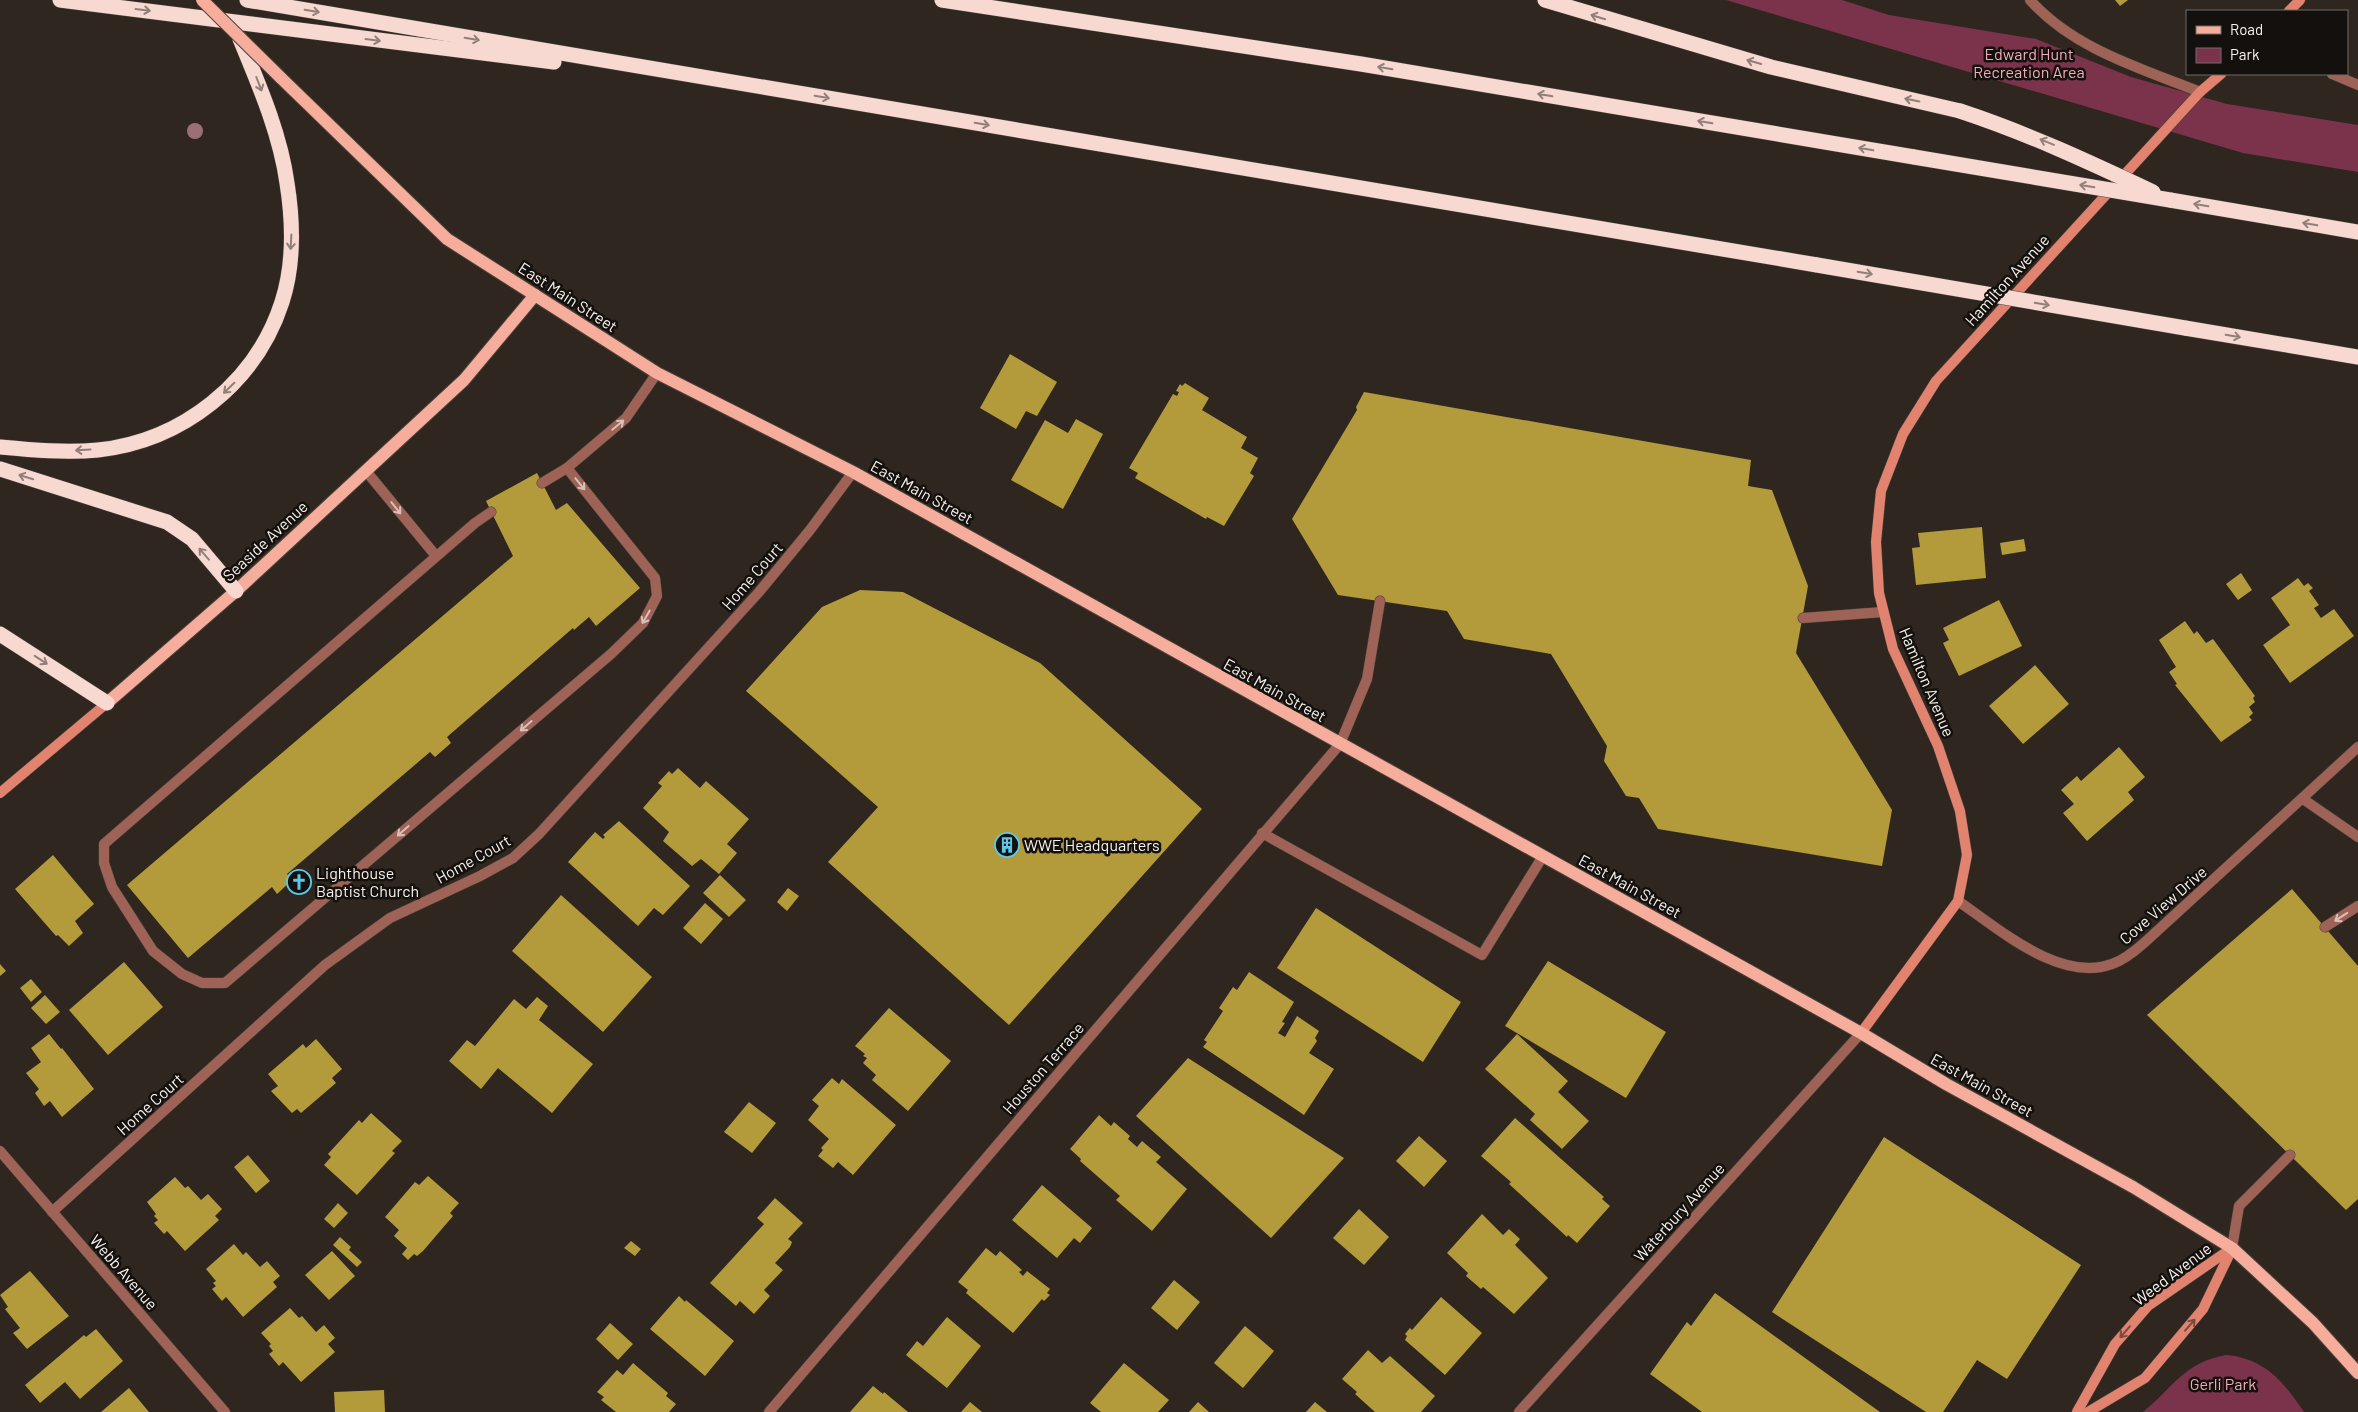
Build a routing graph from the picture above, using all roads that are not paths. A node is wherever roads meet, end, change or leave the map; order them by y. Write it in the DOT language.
graph roads {
  1 [pos="60,0"];
  2 [pos="202,0"];
  3 [pos="247,0"];
  4 [pos="942,0"];
  5 [pos="1544,0"];
  6 [pos="2030,0"];
  7 [pos="2300,0"];
  8 [pos="2290,10"];
  9 [pos="240,39"];
  10 [pos="2220,75"];
  11 [pos="2334,75"];
  12 [pos="2358,85"];
  13 [pos="791,92"];
  14 [pos="2200,92"];
  15 [pos="2170,200"];
  16 [pos="2358,232"];
  17 [pos="534,295"];
  18 [pos="2358,357"];
  19 [pos="657,373"];
  20 [pos="0,447"];
  21 [pos="567,468"];
  22 [pos="0,469"];
  23 [pos="366,471"];
  24 [pos="853,472"];
  25 [pos="542,483"];
  26 [pos="491,512"];
  27 [pos="436,556"];
  28 [pos="236,591"];
  29 [pos="1380,601"];
  30 [pos="1883,612"];
  31 [pos="1803,618"];
  32 [pos="0,634"];
  33 [pos="107,703"];
  34 [pos="1340,744"];
  35 [pos="2358,747"];
  36 [pos="0,793"];
  37 [pos="2303,799"];
  38 [pos="1262,834"];
  39 [pos="2358,837"];
  40 [pos="1543,856"];
  41 [pos="1958,901"];
  42 [pos="2358,906"];
  43 [pos="2325,927"];
  44 [pos="1861,1033"];
  45 [pos="0,1151"];
  46 [pos="2290,1156"];
  47 [pos="52,1212"];
  48 [pos="2232,1248"];
  49 [pos="2358,1373"];
  50 [pos="225,1412"];
  51 [pos="769,1412"];
  52 [pos="1519,1412"];
  53 [pos="2077,1412"];
  54 [pos="2088,1412"];
  1 -- 13 [label="highway, one-way"];
  2 -- 9 [label="main road, East Main Street, bridge"];
  3 -- 13 [label="highway, one-way"];
  15 -- 4 [label="highway, one-way, bridge"];
  15 -- 5 [label="highway, one-way, bridge"];
  6 -- 14 [label="street"];
  7 -- 8 [label="street"];
  9 -- 17 [label="main road, East Main Street, bridge"];
  9 -- 20 [label="highway, one-way"];
  10 -- 14 [label="street, Hamilton Avenue"];
  11 -- 12 [label="street"];
  13 -- 18 [label="highway, one-way, bridge"];
  14 -- 30 [label="street, Hamilton Avenue"];
  16 -- 15 [label="highway, one-way"];
  17 -- 19 [label="main road, East Main Street"];
  17 -- 23 [label="main road, Seaside Avenue"];
  21 -- 19 [label="street, one-way"];
  19 -- 24 [label="main road, East Main Street"];
  21 -- 25 [label="street"];
  21 -- 27 [label="street, one-way"];
  28 -- 22 [label="highway, one-way"];
  23 -- 27 [label="street, one-way"];
  23 -- 28 [label="main road, Seaside Avenue"];
  24 -- 34 [label="main road, East Main Street"];
  24 -- 47 [label="street, Home Court"];
  26 -- 27 [label="street"];
  28 -- 33 [label="main road, Seaside Avenue"];
  29 -- 34 [label="street, Houston Terrace"];
  30 -- 31 [label="street"];
  30 -- 41 [label="street, Hamilton Avenue"];
  32 -- 33 [label="highway, one-way"];
  33 -- 36 [label="street, Seaside Avenue"];
  34 -- 38 [label="street, Houston Terrace"];
  34 -- 40 [label="main road, East Main Street"];
  35 -- 37 [label="street, Cove View Drive"];
  37 -- 39 [label="street"];
  37 -- 41 [label="street, Cove View Drive"];
  38 -- 40 [label="street"];
  38 -- 51 [label="street, Houston Terrace"];
  40 -- 44 [label="main road, East Main Street"];
  41 -- 44 [label="street, Hamilton Avenue"];
  42 -- 43 [label="street, one-way"];
  44 -- 48 [label="main road, East Main Street"];
  44 -- 52 [label="street, Waterbury Avenue"];
  45 -- 47 [label="street, Webb Avenue"];
  46 -- 48 [label="street"];
  47 -- 50 [label="street, Webb Avenue"];
  48 -- 49 [label="main road, East Main Street"];
  48 -- 53 [label="street, Weed Avenue, one-way"];
  54 -- 48 [label="street, Weed Avenue, one-way"];
}
